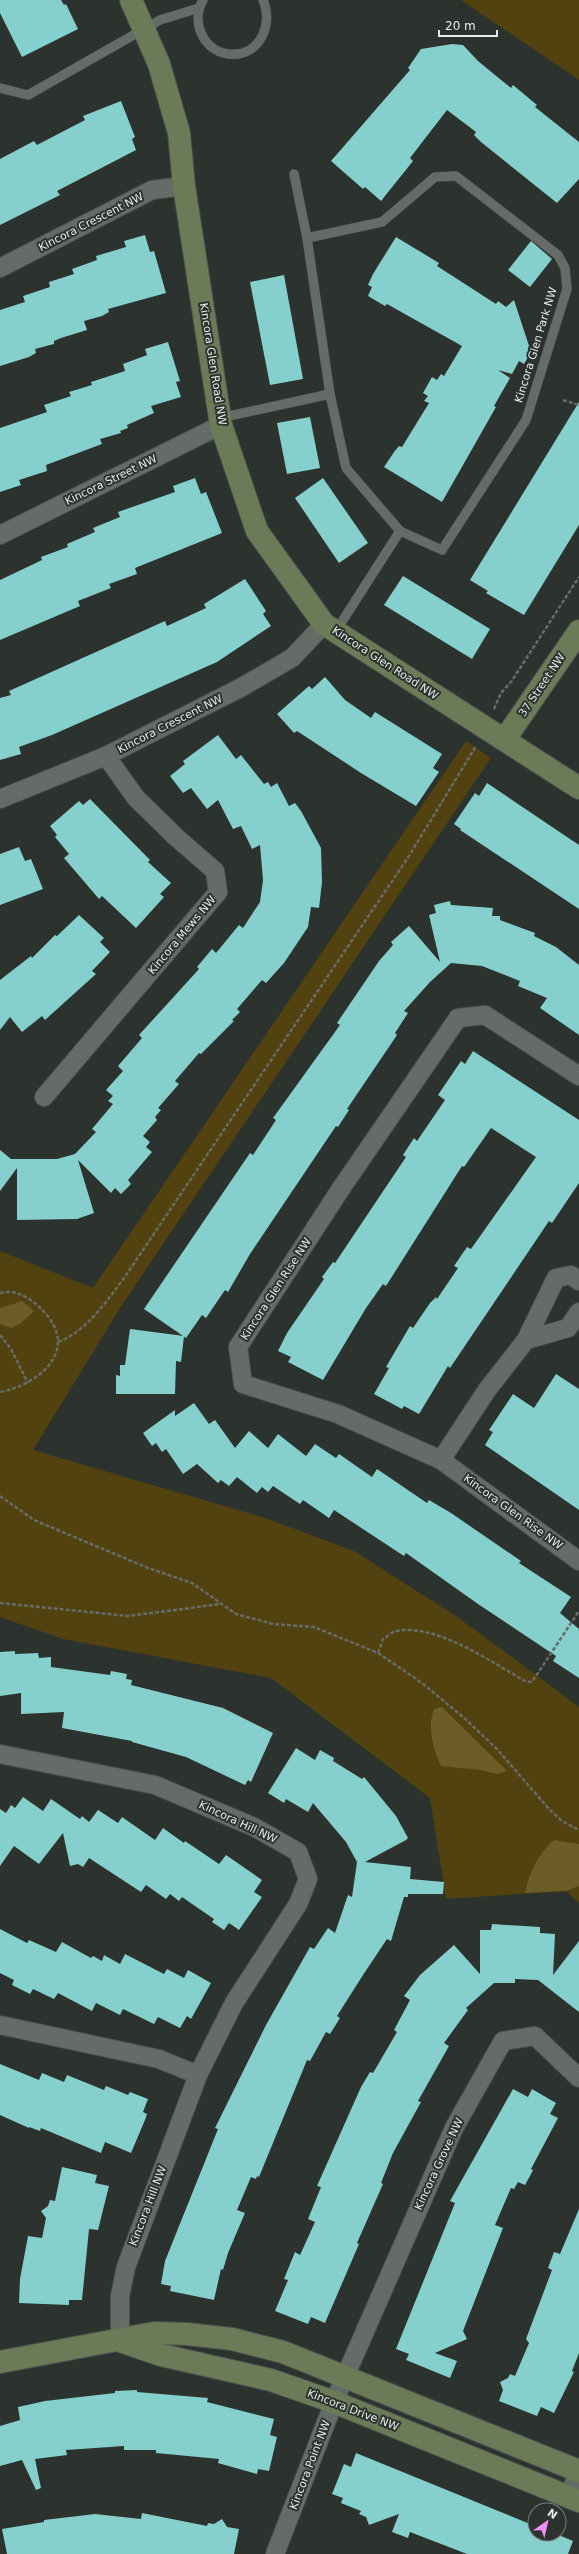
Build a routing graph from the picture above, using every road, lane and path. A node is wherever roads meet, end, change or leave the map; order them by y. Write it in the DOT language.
graph roads {
  1 [pos="131,0"];
  2 [pos="263,0"];
  3 [pos="201,4"];
  4 [pos="144,30"];
  5 [pos="0,88"];
  6 [pos="294,174"];
  7 [pos="184,186"];
  8 [pos="306,238"];
  9 [pos="0,268"];
  10 [pos="330,394"];
  11 [pos="563,400"];
  12 [pos="579,405"];
  13 [pos="221,422"];
  14 [pos="400,531"];
  15 [pos="0,535"];
  16 [pos="579,576"];
  17 [pos="330,628"];
  18 [pos="579,632"];
  19 [pos="501,693"];
  20 [pos="505,739"];
  21 [pos="477,744"];
  22 [pos="106,756"];
  23 [pos="579,788"];
  24 [pos="0,799"];
  25 [pos="579,1076"];
  26 [pos="44,1097"];
  27 [pos="579,1281"];
  28 [pos="0,1293"];
  29 [pos="579,1312"];
  30 [pos="0,1335"];
  31 [pos="526,1340"];
  32 [pos="58,1342"];
  33 [pos="28,1383"];
  34 [pos="0,1392"];
  35 [pos="441,1460"];
  36 [pos="0,1496"];
  37 [pos="579,1561"];
  38 [pos="0,1603"];
  39 [pos="221,1604"];
  40 [pos="579,1611"];
  41 [pos="378,1653"];
  42 [pos="0,1754"];
  43 [pos="579,1830"];
  44 [pos="0,2025"];
  45 [pos="198,2075"];
  46 [pos="579,2078"];
  47 [pos="120,2341"];
  48 [pos="0,2362"];
  49 [pos="345,2376"];
  50 [pos="334,2402"];
  51 [pos="579,2470"];
  52 [pos="574,2499"];
  53 [pos="275,2554"];
  1 -- 4 [label="street, Kincora Glen Road NW"];
  2 -- 3 [label="lane"];
  3 -- 4 [label="lane"];
  4 -- 5 [label="lane"];
  4 -- 7 [label="street, Kincora Glen Road NW"];
  6 -- 8 [label="lane, Kincora Glen Park NW"];
  7 -- 9 [label="street, Kincora Crescent NW"];
  7 -- 13 [label="street, Kincora Glen Road NW"];
  8 -- 10 [label="lane, Kincora Glen Park NW"];
  8 -- 14 [label="lane, Kincora Glen Park NW"];
  10 -- 13 [label="lane"];
  10 -- 14 [label="lane, Kincora Glen Park NW"];
  11 -- 12 [label="path"];
  13 -- 15 [label="street, Kincora Street NW"];
  13 -- 17 [label="street, Kincora Glen Road NW"];
  14 -- 17 [label="lane"];
  16 -- 19 [label="path"];
  17 -- 20 [label="street, Kincora Glen Road NW"];
  17 -- 22 [label="street, Kincora Crescent NW"];
  18 -- 20 [label="street, 37 Street NW"];
  20 -- 23 [label="street, Kincora Glen Road NW"];
  21 -- 32 [label="path"];
  22 -- 24 [label="street, Kincora Crescent NW"];
  22 -- 26 [label="street, Kincora Mews NW"];
  25 -- 35 [label="street, Kincora Glen Rise NW"];
  27 -- 31 [label="street"];
  28 -- 32 [label="path"];
  29 -- 31 [label="street"];
  30 -- 33 [label="path"];
  31 -- 35 [label="street"];
  32 -- 33 [label="path"];
  33 -- 34 [label="path"];
  35 -- 37 [label="street, Kincora Glen Rise NW"];
  36 -- 39 [label="path"];
  38 -- 39 [label="path"];
  39 -- 41 [label="path"];
  40 -- 41 [label="path"];
  41 -- 43 [label="path"];
  42 -- 45 [label="street, Kincora Hill NW"];
  44 -- 45 [label="street"];
  45 -- 47 [label="street, Kincora Hill NW"];
  46 -- 49 [label="street, Kincora Grove NW"];
  47 -- 48 [label="street, Kincora Drive NW"];
  47 -- 49 [label="street, Kincora Drive NW"];
  47 -- 50 [label="street, Kincora Drive NW"];
  49 -- 50 [label="street, Kincora Point NW"];
  49 -- 51 [label="street, Kincora Drive NW"];
  50 -- 52 [label="street, Kincora Drive NW"];
  50 -- 53 [label="street, Kincora Point NW"];
  51 -- 52 [label="street"];
}
